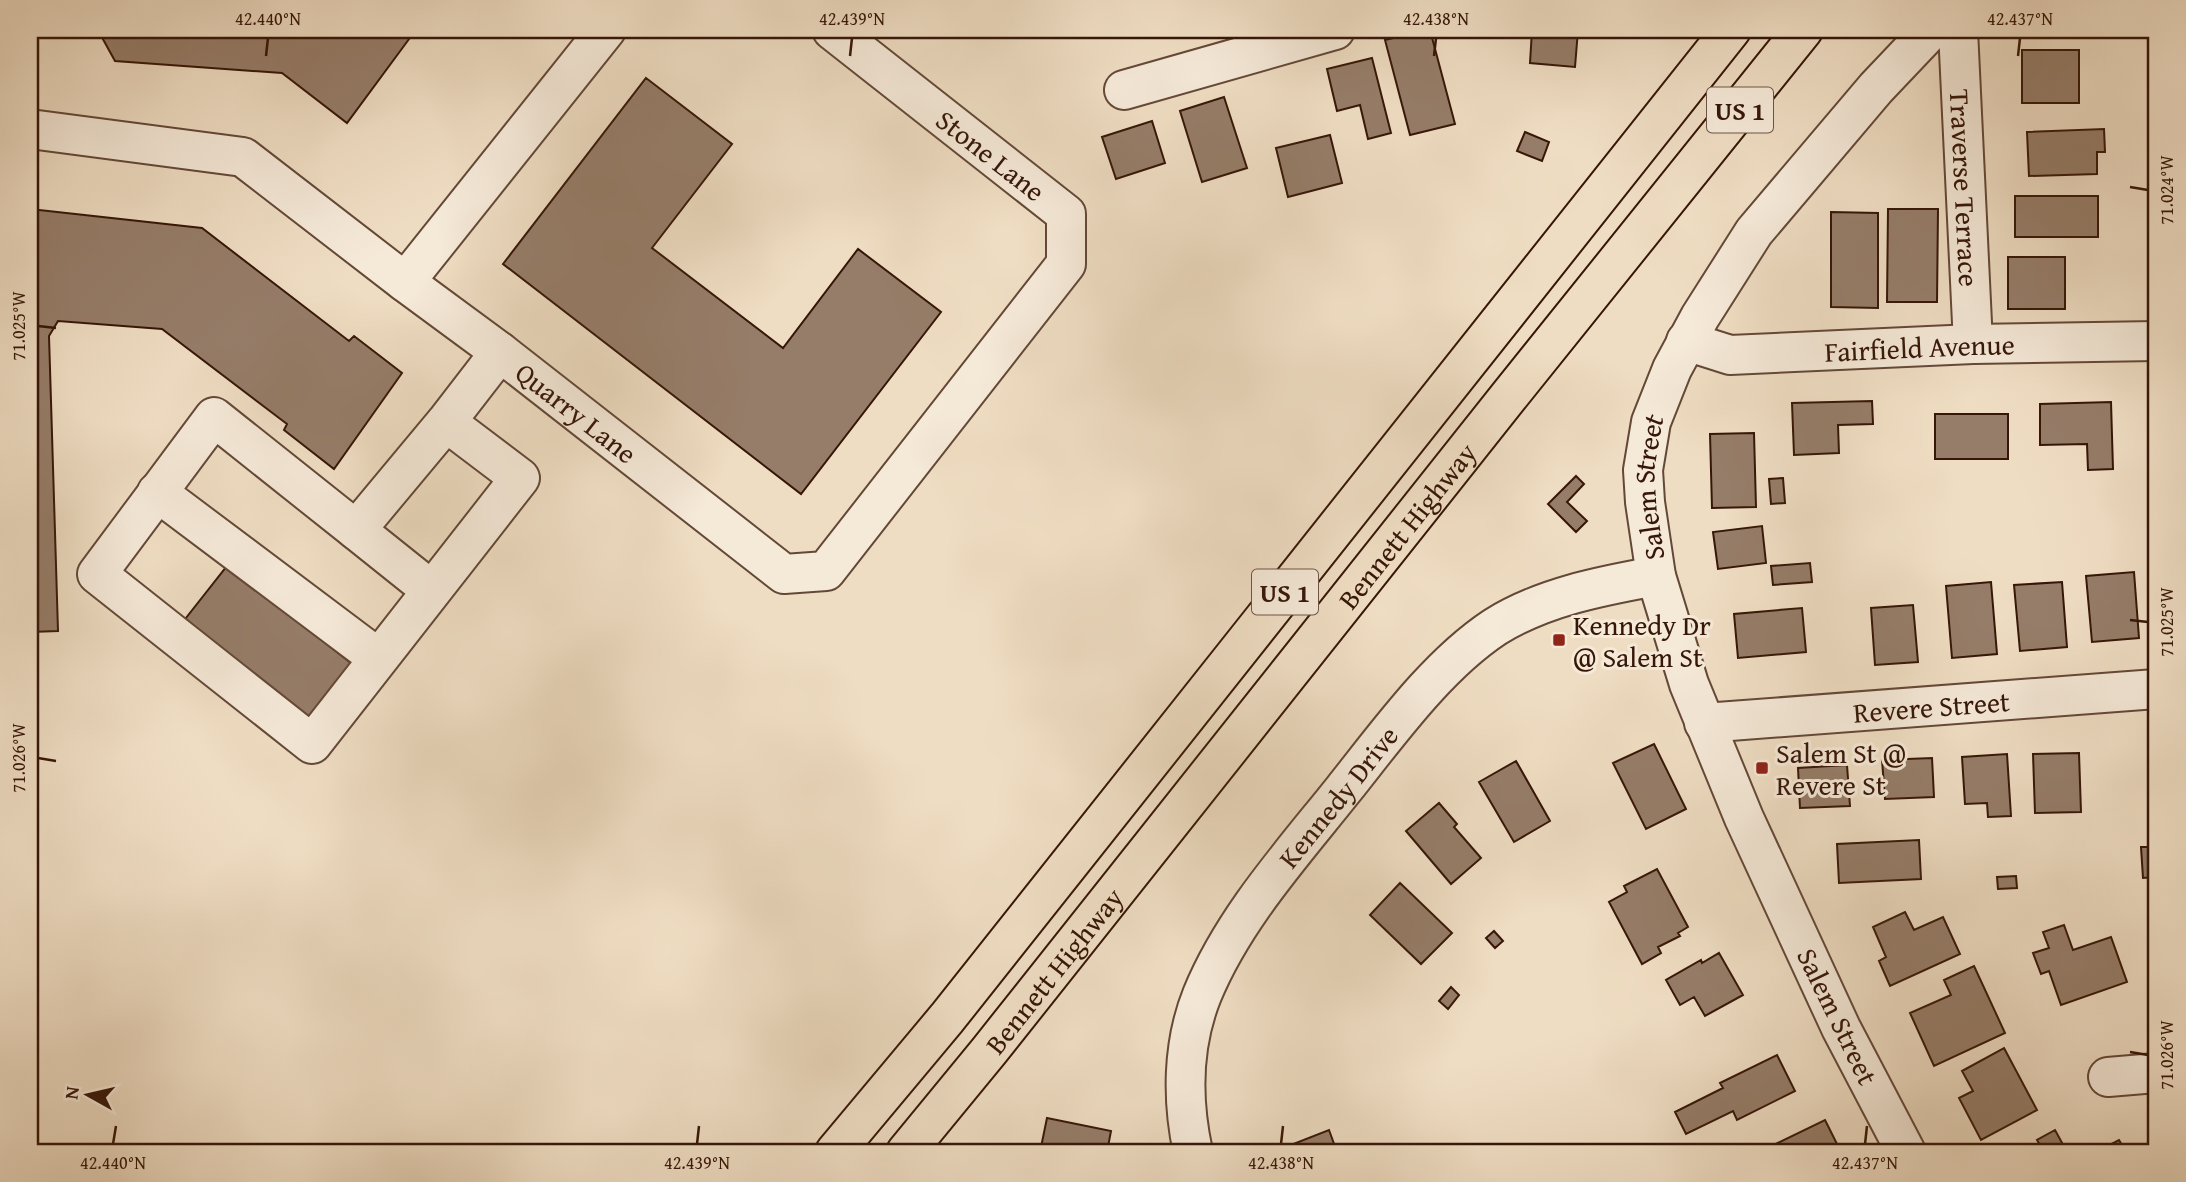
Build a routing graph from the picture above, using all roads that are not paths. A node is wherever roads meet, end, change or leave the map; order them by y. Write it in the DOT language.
graph roads {
  1 [pos="606,30"];
  2 [pos="832,30"];
  3 [pos="1335,30"];
  4 [pos="1731,30"];
  5 [pos="1803,30"];
  6 [pos="1931,30"];
  7 [pos="1958,30"];
  8 [pos="1124,90"];
  9 [pos="30,128"];
  10 [pos="405,282"];
  11 [pos="1031,309"];
  12 [pos="1686,341"];
  13 [pos="2156,341"];
  14 [pos="1973,344"];
  15 [pos="500,352"];
  16 [pos="446,422"];
  17 [pos="157,492"];
  18 [pos="356,530"];
  19 [pos="1656,576"];
  20 [pos="432,590"];
  21 [pos="378,658"];
  22 [pos="2156,689"];
  23 [pos="1704,723"];
  24 [pos="2156,1073"];
  25 [pos="2108,1077"];
  26 [pos="835,1152"];
  27 [pos="906,1152"];
  28 [pos="1193,1152"];
  29 [pos="1906,1152"];
  1 -- 10 [label="street"];
  2 -- 11 [label="street, Stone Lane"];
  3 -- 8 [label="street"];
  4 -- 26 [label="highway, Bennett Highway / US 1"];
  5 -- 27 [label="highway, Bennett Highway / US 1"];
  6 -- 12 [label="street, Salem Street"];
  7 -- 14 [label="street, Traverse Terrace"];
  9 -- 10 [label="street, Quarry Lane"];
  10 -- 15 [label="street, Quarry Lane"];
  11 -- 15 [label="street, Quarry Lane"];
  12 -- 14 [label="street, Fairfield Avenue"];
  12 -- 19 [label="street, Salem Street"];
  13 -- 14 [label="street, Fairfield Avenue"];
  15 -- 16 [label="street"];
  16 -- 18 [label="street"];
  16 -- 20 [label="street"];
  17 -- 18 [label="street"];
  17 -- 21 [label="street"];
  17 -- 21 [label="street"];
  18 -- 20 [label="street"];
  19 -- 23 [label="street, Salem Street"];
  19 -- 28 [label="street, Kennedy Drive"];
  20 -- 21 [label="street"];
  22 -- 23 [label="street, Revere Street"];
  23 -- 29 [label="street, Salem Street"];
  24 -- 25 [label="street"];
}
